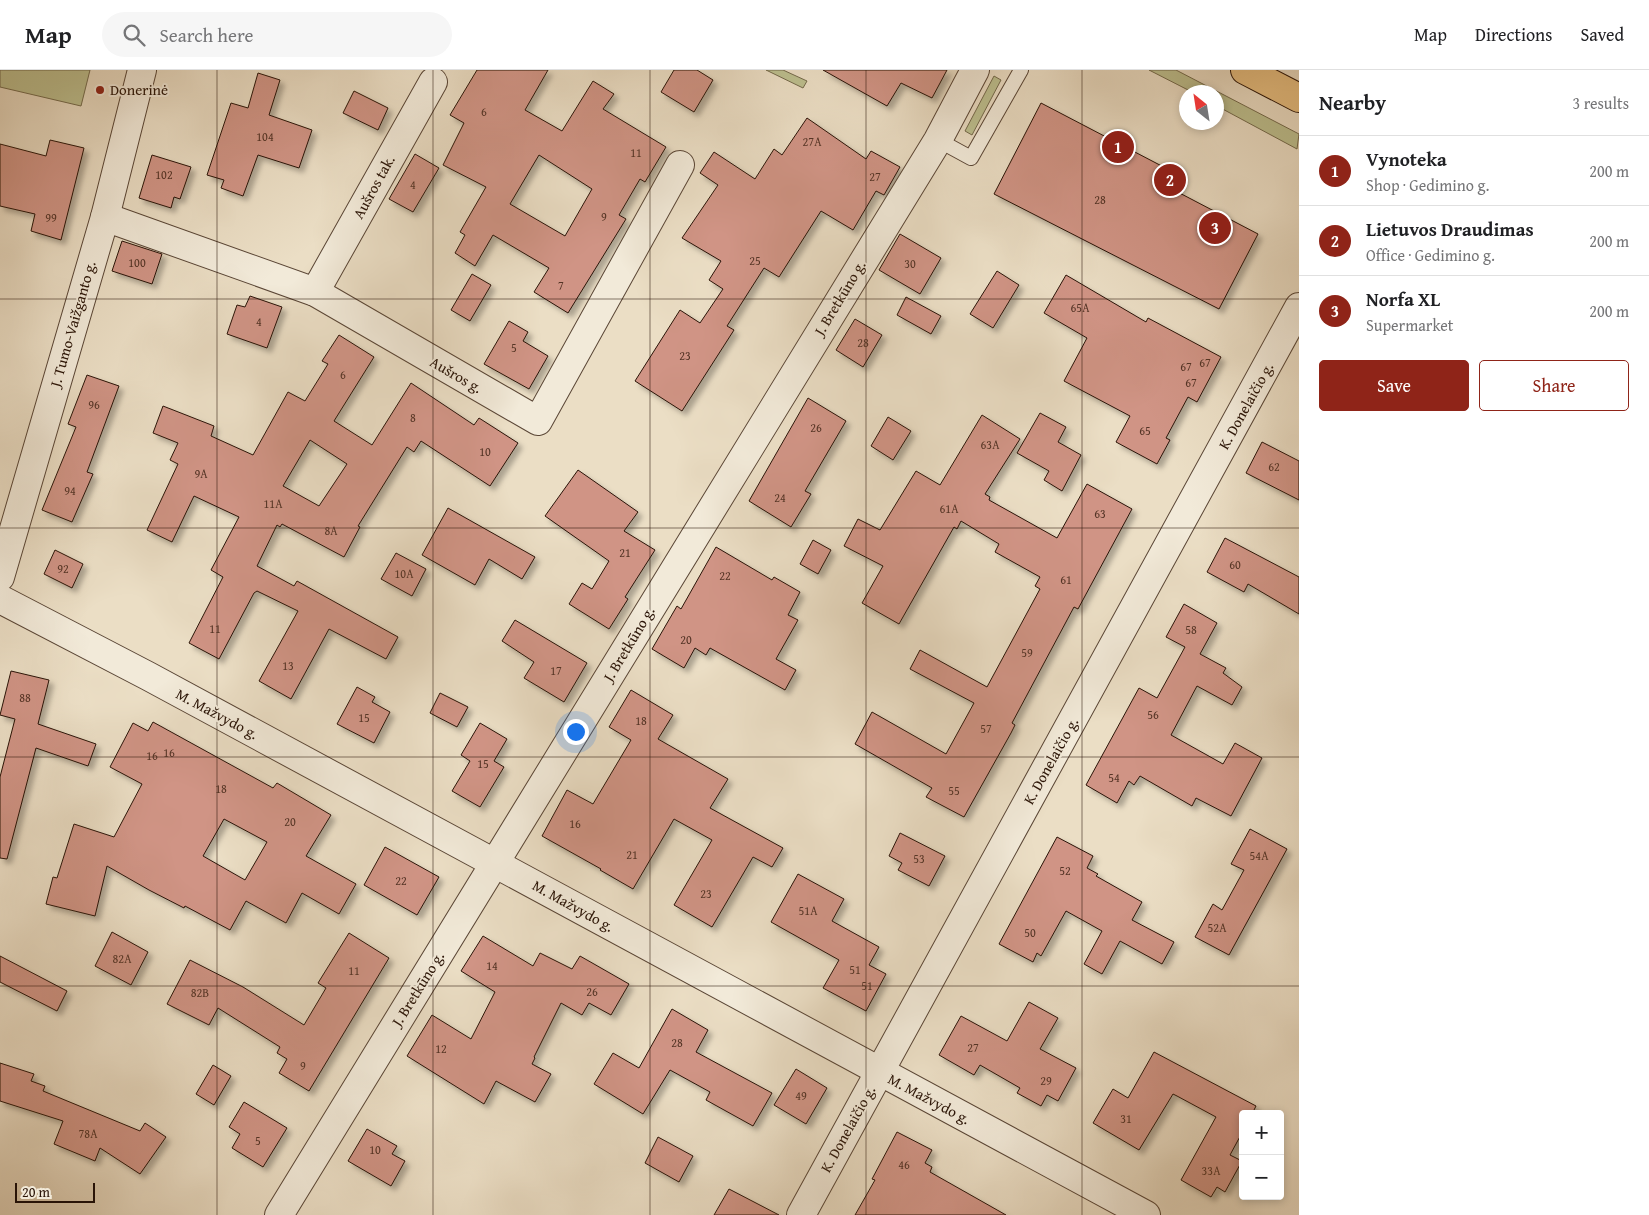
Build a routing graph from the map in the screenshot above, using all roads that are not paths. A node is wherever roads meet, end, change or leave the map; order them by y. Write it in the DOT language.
graph roads {
  1 [pos="142,70"];
  2 [pos="975,70"];
  3 [pos="1021,70"];
  4 [pos="1245,70"];
  5 [pos="433,82"];
  6 [pos="1299,98"];
  7 [pos="938,140"];
  8 [pos="680,165"];
  9 [pos="105,217"];
  10 [pos="315,292"];
  11 [pos="1299,307"];
  12 [pos="0,577"];
  13 [pos="0,599"];
  14 [pos="495,864"];
  15 [pos="879,1072"];
  16 [pos="278,1215"];
  17 [pos="801,1215"];
  18 [pos="1146,1215"];
  1 -- 9 [label="street, J. Tumo-Vaižganto g."];
  2 -- 7 [label="street, J. Bretkūno g."];
  3 -- 7 [label="lane"];
  4 -- 6 [label="main road"];
  5 -- 10 [label="street, Aušros tak."];
  7 -- 14 [label="street, J. Bretkūno g."];
  8 -- 10 [label="street, Aušros g."];
  9 -- 10 [label="street, Aušros g."];
  9 -- 12 [label="street, J. Tumo-Vaižganto g."];
  11 -- 15 [label="street, K. Donelaičio g."];
  13 -- 14 [label="street, M. Mažvydo g."];
  14 -- 15 [label="street, M. Mažvydo g."];
  14 -- 16 [label="street, J. Bretkūno g."];
  15 -- 17 [label="street, K. Donelaičio g."];
  15 -- 18 [label="street, M. Mažvydo g."];
}
